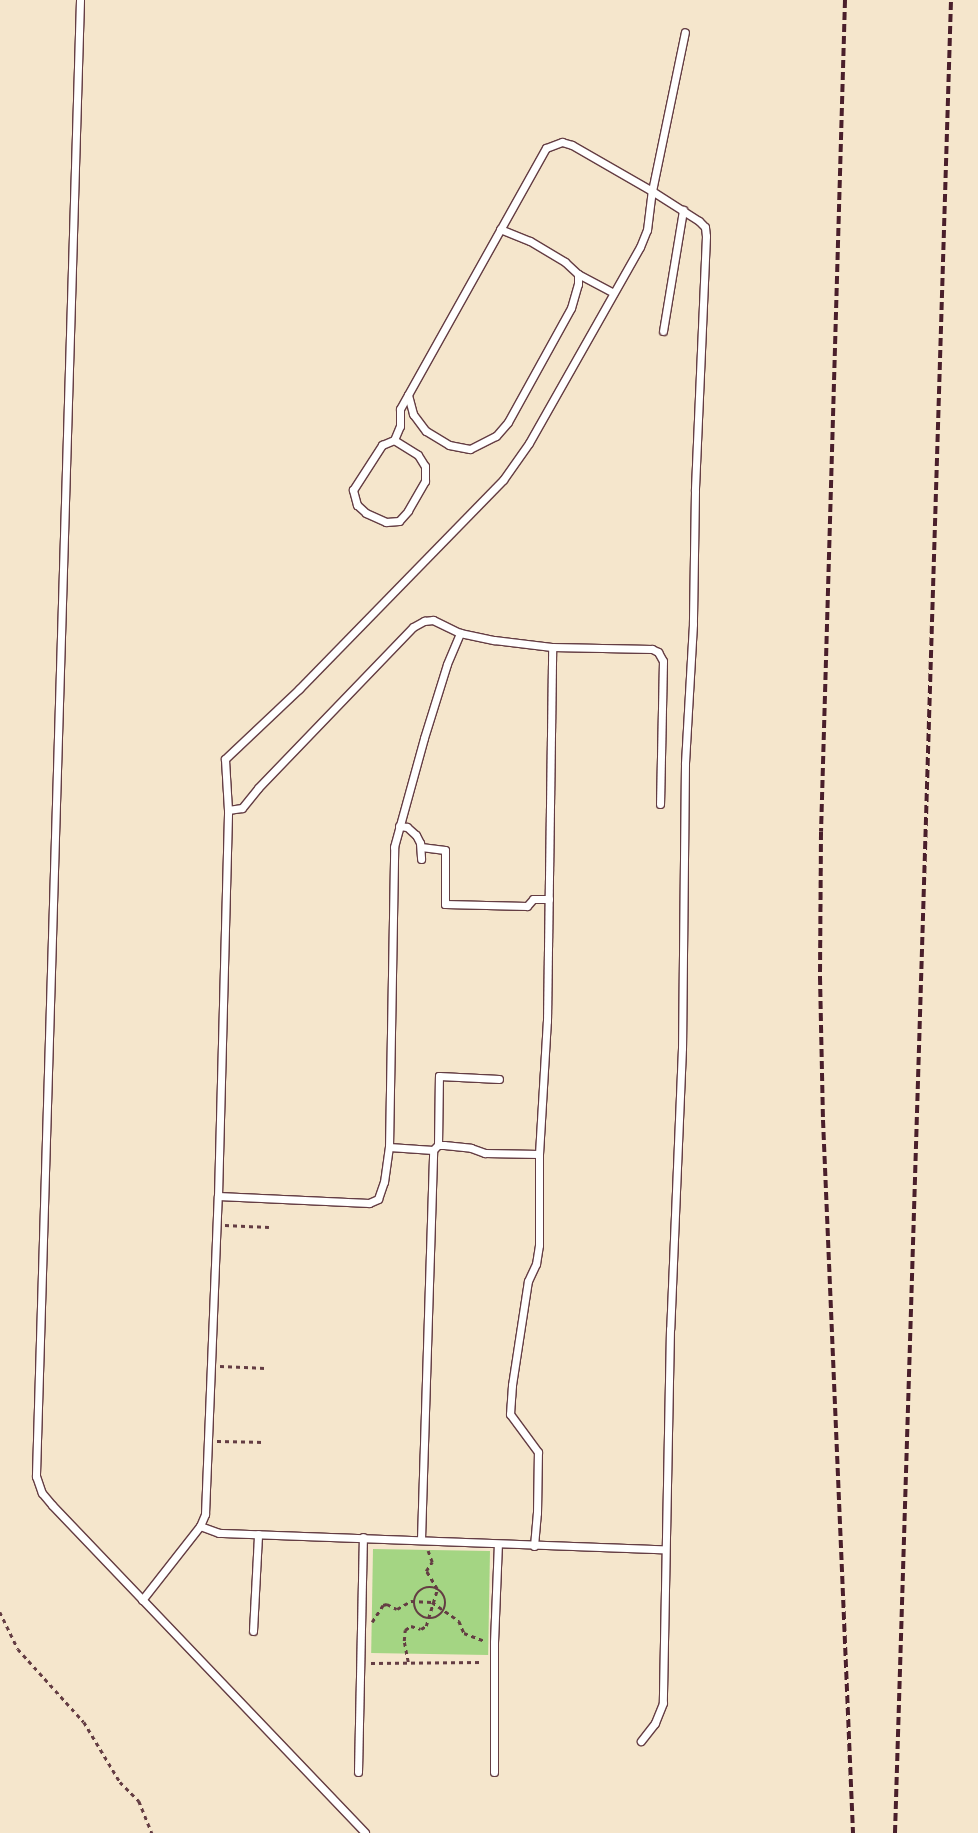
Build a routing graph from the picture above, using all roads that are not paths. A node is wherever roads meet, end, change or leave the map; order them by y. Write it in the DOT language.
graph roads {
  1 [pos="80,0"];
  2 [pos="685,32"];
  3 [pos="652,191"];
  4 [pos="683,210"];
  5 [pos="500,229"];
  6 [pos="578,274"];
  7 [pos="613,293"];
  8 [pos="663,331"];
  9 [pos="408,395"];
  10 [pos="394,440"];
  11 [pos="460,633"];
  12 [pos="552,647"];
  13 [pos="660,804"];
  14 [pos="228,810"];
  15 [pos="398,826"];
  16 [pos="421,847"];
  17 [pos="421,858"];
  18 [pos="549,899"];
  19 [pos="499,1078"];
  20 [pos="389,1147"];
  21 [pos="436,1148"];
  22 [pos="538,1154"];
  23 [pos="218,1196"];
  24 [pos="200,1526"];
  25 [pos="258,1534"];
  26 [pos="364,1537"];
  27 [pos="424,1540"];
  28 [pos="498,1544"];
  29 [pos="534,1546"];
  30 [pos="664,1549"];
  31 [pos="142,1600"];
  32 [pos="253,1631"];
  33 [pos="641,1741"];
  34 [pos="358,1772"];
  35 [pos="494,1772"];
  36 [pos="365,1833"];
  1 -- 31 [label="lane"];
  2 -- 3 [label="lane"];
  3 -- 4 [label="lane"];
  3 -- 5 [label="lane"];
  3 -- 7 [label="lane"];
  4 -- 8 [label="lane"];
  4 -- 30 [label="lane"];
  5 -- 6 [label="lane"];
  5 -- 9 [label="lane"];
  6 -- 7 [label="lane"];
  6 -- 9 [label="lane"];
  7 -- 14 [label="lane"];
  9 -- 10 [label="lane"];
  10 -- 10 [label="lane"];
  11 -- 12 [label="lane"];
  11 -- 14 [label="lane"];
  11 -- 15 [label="lane"];
  12 -- 13 [label="lane"];
  12 -- 18 [label="lane"];
  14 -- 23 [label="lane"];
  15 -- 16 [label="lane"];
  15 -- 20 [label="lane"];
  16 -- 17 [label="lane"];
  16 -- 18 [label="lane"];
  18 -- 22 [label="lane"];
  19 -- 21 [label="lane"];
  20 -- 21 [label="lane"];
  20 -- 23 [label="lane"];
  21 -- 22 [label="lane"];
  21 -- 27 [label="lane"];
  22 -- 29 [label="lane"];
  23 -- 24 [label="lane"];
  24 -- 25 [label="lane"];
  24 -- 31 [label="lane"];
  25 -- 26 [label="lane"];
  25 -- 32 [label="lane"];
  26 -- 27 [label="lane"];
  26 -- 34 [label="lane"];
  27 -- 28 [label="lane"];
  28 -- 29 [label="lane"];
  28 -- 35 [label="lane"];
  29 -- 30 [label="lane"];
  30 -- 33 [label="lane"];
  31 -- 36 [label="lane"];
}
